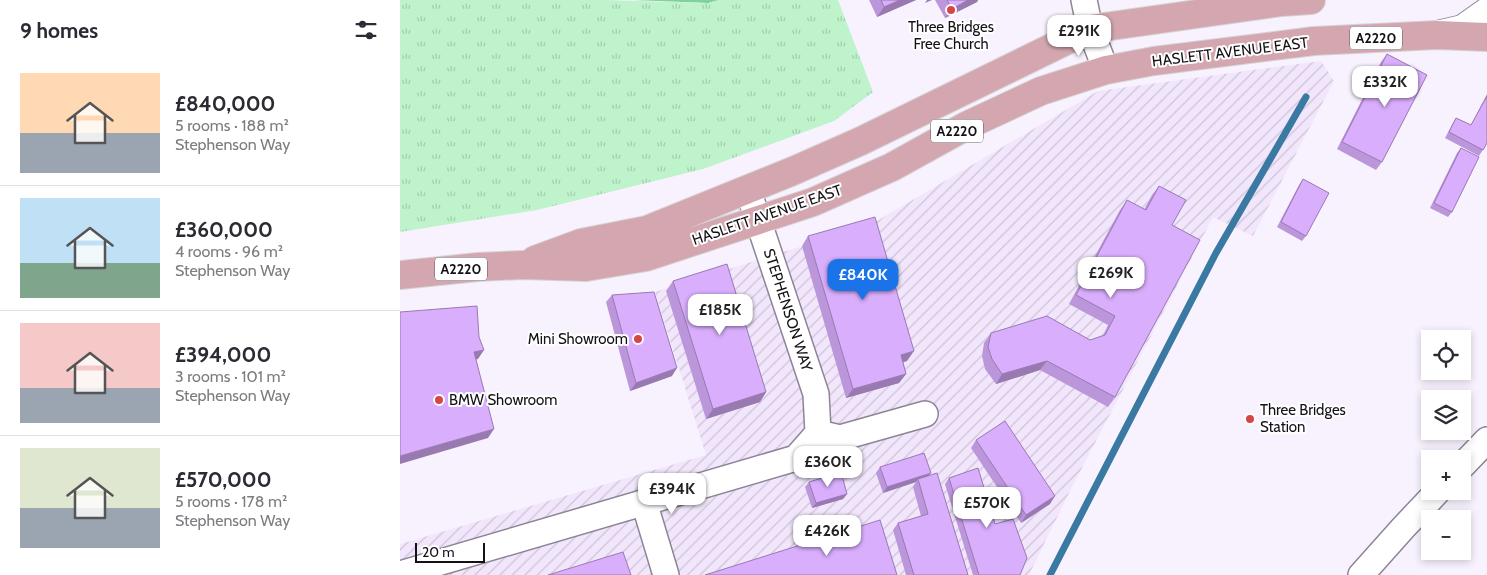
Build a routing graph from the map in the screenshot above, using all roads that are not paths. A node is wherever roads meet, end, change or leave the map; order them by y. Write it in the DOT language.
graph roads {
  1 [pos="1084,0"];
  2 [pos="1311,0"];
  3 [pos="1487,12"];
  4 [pos="1090,30"];
  5 [pos="1437,35"];
  6 [pos="1487,37"];
  7 [pos="1106,70"];
  8 [pos="748,190"];
  9 [pos="759,221"];
  10 [pos="522,265"];
  11 [pos="400,275"];
  12 [pos="925,414"];
  13 [pos="818,433"];
  14 [pos="1487,440"];
  15 [pos="1471,457"];
  16 [pos="1429,500"];
  17 [pos="644,502"];
  18 [pos="400,574"];
  19 [pos="666,575"];
  20 [pos="1361,575"];
  1 -- 4 [label="street"];
  2 -- 4 [label="main road, HASLETT AVENUE EAST / A2220"];
  3 -- 5 [label="street, HASLETT AVENUE EAST"];
  4 -- 7 [label="street"];
  4 -- 8 [label="main road, HASLETT AVENUE EAST / A2220"];
  5 -- 6 [label="main road, HASLETT AVENUE EAST / A2220"];
  5 -- 7 [label="main road, HASLETT AVENUE EAST / A2220"];
  7 -- 9 [label="main road, HASLETT AVENUE EAST / A2220"];
  8 -- 9 [label="street, STEPHENSON WAY"];
  8 -- 10 [label="main road, HASLETT AVENUE EAST / A2220"];
  9 -- 10 [label="main road, HASLETT AVENUE EAST / A2220"];
  9 -- 13 [label="street, STEPHENSON WAY"];
  10 -- 11 [label="main road, HASLETT AVENUE EAST / A2220"];
  12 -- 13 [label="street"];
  13 -- 17 [label="street"];
  14 -- 15 [label="street"];
  16 -- 20 [label="street"];
  17 -- 18 [label="street"];
  17 -- 19 [label="street"];
}
